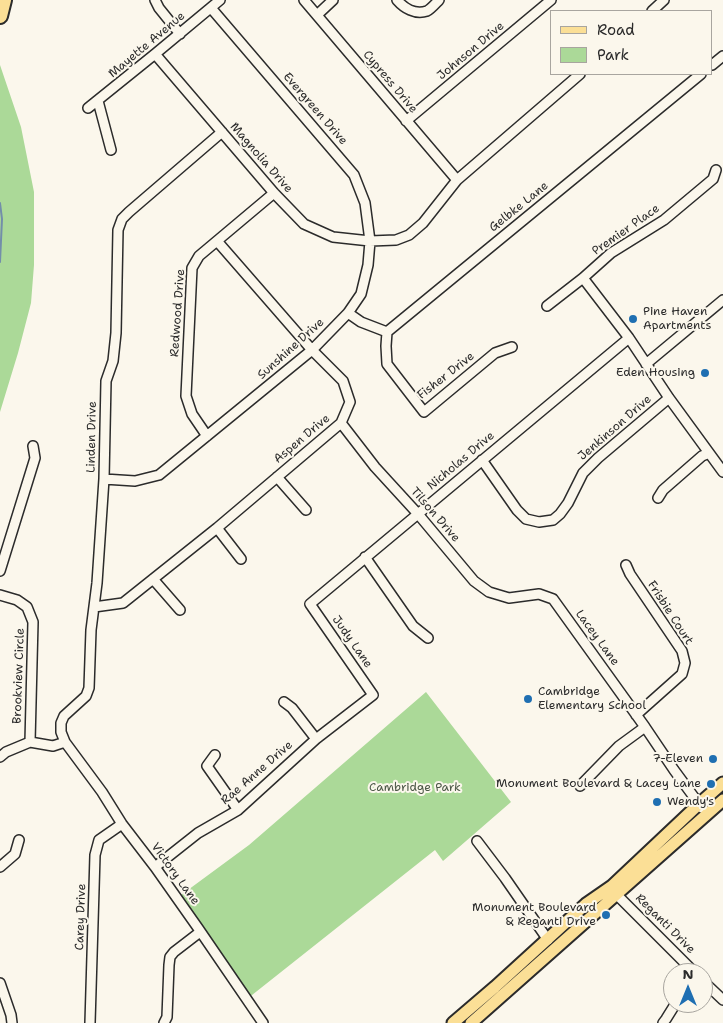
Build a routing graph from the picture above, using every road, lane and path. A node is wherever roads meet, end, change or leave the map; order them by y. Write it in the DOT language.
graph roads {
  1 [pos="4,0"];
  2 [pos="156,0"];
  3 [pos="220,0"];
  4 [pos="304,0"];
  5 [pos="333,0"];
  6 [pos="397,0"];
  7 [pos="439,0"];
  8 [pos="551,0"];
  9 [pos="211,8"];
  10 [pos="317,15"];
  11 [pos="0,16"];
  12 [pos="180,34"];
  13 [pos="155,54"];
  14 [pos="723,56"];
  15 [pos="713,64"];
  16 [pos="579,75"];
  17 [pos="700,75"];
  18 [pos="98,101"];
  19 [pos="88,108"];
  20 [pos="406,121"];
  21 [pos="222,132"];
  22 [pos="111,150"];
  23 [pos="716,170"];
  24 [pos="457,180"];
  25 [pos="274,193"];
  26 [pos="217,241"];
  27 [pos="370,241"];
  28 [pos="582,278"];
  29 [pos="723,300"];
  30 [pos="547,306"];
  31 [pos="348,313"];
  32 [pos="387,332"];
  33 [pos="629,338"];
  34 [pos="512,347"];
  35 [pos="312,350"];
  36 [pos="646,364"];
  37 [pos="669,398"];
  38 [pos="341,424"];
  39 [pos="207,436"];
  40 [pos="33,446"];
  41 [pos="709,453"];
  42 [pos="482,460"];
  43 [pos="723,472"];
  44 [pos="277,476"];
  45 [pos="104,479"];
  46 [pos="658,498"];
  47 [pos="306,510"];
  48 [pos="418,514"];
  49 [pos="217,528"];
  50 [pos="365,558"];
  51 [pos="241,560"];
  52 [pos="626,565"];
  53 [pos="0,572"];
  54 [pos="153,579"];
  55 [pos="0,595"];
  56 [pos="553,599"];
  57 [pos="310,604"];
  58 [pos="94,607"];
  59 [pos="180,610"];
  60 [pos="428,638"];
  61 [pos="373,695"];
  62 [pos="284,702"];
  63 [pos="636,715"];
  64 [pos="645,727"];
  65 [pos="316,739"];
  66 [pos="30,742"];
  67 [pos="65,742"];
  68 [pos="215,755"];
  69 [pos="0,757"];
  70 [pos="723,783"];
  71 [pos="580,786"];
  72 [pos="723,800"];
  73 [pos="699,804"];
  74 [pos="238,810"];
  75 [pos="707,814"];
  76 [pos="122,824"];
  77 [pos="19,840"];
  78 [pos="477,841"];
  79 [pos="0,867"];
  80 [pos="155,867"];
  81 [pos="616,894"];
  82 [pos="200,932"];
  83 [pos="548,940"];
  84 [pos="685,963"];
  85 [pos="0,983"];
  86 [pos="713,990"];
  87 [pos="723,1000"];
  88 [pos="167,1021"];
  89 [pos="12,1023"];
  90 [pos="90,1023"];
  91 [pos="263,1023"];
  92 [pos="453,1023"];
  93 [pos="471,1023"];
  1 -- 11 [label="highway"];
  2 -- 12 [label="street"];
  3 -- 9 [label="street, Mayette Avenue"];
  4 -- 10 [label="street, Cypress Drive"];
  5 -- 10 [label="street"];
  6 -- 7 [label="street"];
  8 -- 20 [label="street, Johnson Drive"];
  9 -- 12 [label="street, Mayette Avenue"];
  9 -- 27 [label="street, Evergreen Drive"];
  10 -- 20 [label="street, Cypress Drive"];
  12 -- 13 [label="street, Mayette Avenue"];
  13 -- 18 [label="street, Mayette Avenue"];
  13 -- 21 [label="street, Magnolia Drive"];
  14 -- 15 [label="street"];
  16 -- 24 [label="street"];
  17 -- 32 [label="street, Gelbke Lane"];
  18 -- 19 [label="street, Mayette Avenue"];
  18 -- 22 [label="street"];
  20 -- 24 [label="street, Cypress Drive"];
  21 -- 25 [label="street, Magnolia Drive"];
  21 -- 45 [label="street, Linden Drive"];
  23 -- 28 [label="street, Premier Place"];
  24 -- 27 [label="street"];
  25 -- 26 [label="street, Redwood Drive"];
  25 -- 27 [label="street, Magnolia Drive"];
  26 -- 35 [label="street, Aspen Drive"];
  26 -- 39 [label="street, Redwood Drive"];
  27 -- 31 [label="street, Sunshine Drive"];
  28 -- 30 [label="street, Premier Place"];
  28 -- 33 [label="street"];
  29 -- 36 [label="street"];
  31 -- 32 [label="street"];
  31 -- 35 [label="street, Sunshine Drive"];
  32 -- 34 [label="street, Fisher Drive"];
  33 -- 36 [label="street"];
  33 -- 42 [label="street, Nicholas Drive"];
  35 -- 38 [label="street, Aspen Drive"];
  35 -- 39 [label="street, Sunshine Drive"];
  36 -- 37 [label="street"];
  37 -- 41 [label="street"];
  37 -- 42 [label="street, Jenkinson Drive"];
  38 -- 44 [label="street, Aspen Drive"];
  38 -- 48 [label="street, Tilson Drive"];
  39 -- 45 [label="street, Sunshine Drive"];
  40 -- 53 [label="street"];
  41 -- 43 [label="street"];
  41 -- 46 [label="street"];
  42 -- 48 [label="street, Nicholas Drive"];
  44 -- 47 [label="street"];
  44 -- 49 [label="street, Aspen Drive"];
  45 -- 58 [label="street, Linden Drive"];
  48 -- 50 [label="street, Nicholas Drive"];
  48 -- 56 [label="street, Tilson Drive"];
  49 -- 51 [label="street"];
  49 -- 54 [label="street, Aspen Drive"];
  50 -- 57 [label="street, Nicholas Drive"];
  50 -- 60 [label="street"];
  52 -- 63 [label="street, Frisbie Court"];
  54 -- 58 [label="street, Aspen Drive"];
  54 -- 59 [label="street"];
  55 -- 66 [label="street, Brookview Circle"];
  56 -- 63 [label="street, Lacey Lane"];
  57 -- 61 [label="street, Judy Lane"];
  58 -- 67 [label="street, Linden Drive"];
  61 -- 65 [label="street, Rae Anne Drive"];
  62 -- 65 [label="street"];
  63 -- 64 [label="street, Lacey Lane"];
  64 -- 71 [label="street"];
  64 -- 73 [label="street, Lacey Lane"];
  65 -- 74 [label="street, Rae Anne Drive"];
  66 -- 67 [label="street"];
  66 -- 69 [label="street, Brookview Circle"];
  67 -- 76 [label="street, Victory Lane"];
  68 -- 74 [label="street"];
  70 -- 73 [label="main road"];
  72 -- 75 [label="main road"];
  73 -- 75 [label="street, Lacey Lane"];
  73 -- 83 [label="main road"];
  74 -- 80 [label="street, Rae Anne Drive"];
  75 -- 81 [label="main road"];
  76 -- 80 [label="street, Victory Lane"];
  76 -- 90 [label="street, Carey Drive"];
  77 -- 79 [label="street"];
  78 -- 83 [label="street"];
  80 -- 82 [label="street, Victory Lane"];
  81 -- 84 [label="street, Reganti Drive"];
  81 -- 93 [label="main road"];
  82 -- 88 [label="street"];
  82 -- 91 [label="street, Victory Lane"];
  83 -- 92 [label="main road"];
  85 -- 89 [label="street"];
  86 -- 87 [label="street"];
}
